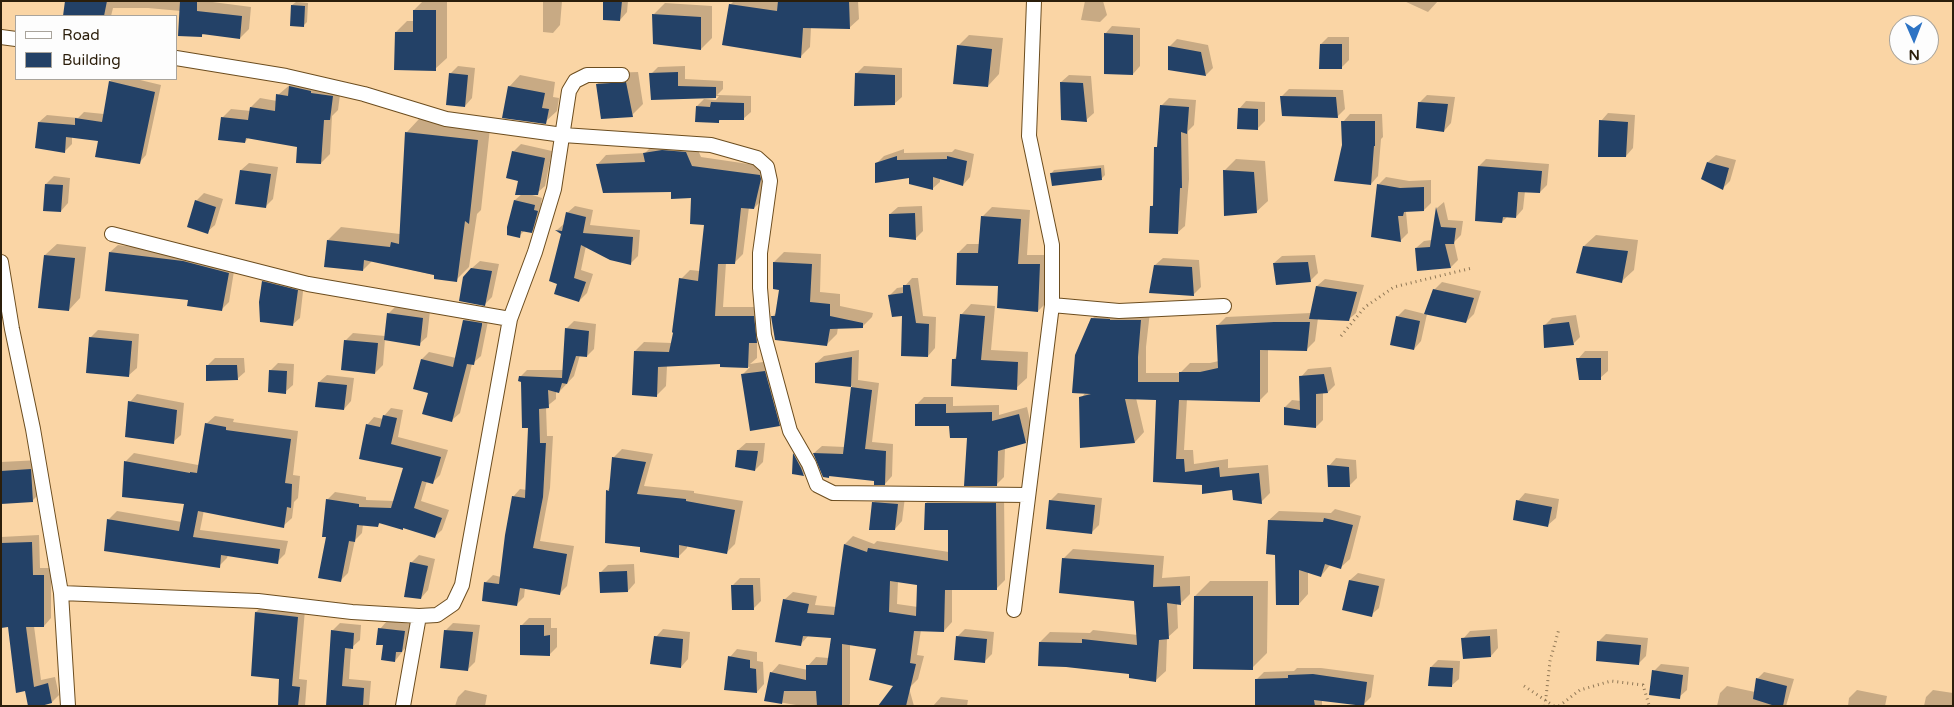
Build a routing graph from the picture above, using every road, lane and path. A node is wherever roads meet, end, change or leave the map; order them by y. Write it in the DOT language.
graph roads {
  1 [pos="1034,1"];
  2 [pos="1,37"];
  3 [pos="15,39"];
  4 [pos="178,58"];
  5 [pos="622,75"];
  6 [pos="563,135"];
  7 [pos="112,234"];
  8 [pos="1,262"];
  9 [pos="1472,268"];
  10 [pos="4,288"];
  11 [pos="1052,306"];
  12 [pos="1224,306"];
  13 [pos="510,319"];
  14 [pos="1341,336"];
  15 [pos="1028,495"];
  16 [pos="62,593"];
  17 [pos="1014,610"];
  18 [pos="419,616"];
  19 [pos="1559,629"];
  20 [pos="1524,686"];
  21 [pos="1545,700"];
  22 [pos="68,706"];
  23 [pos="403,706"];
  24 [pos="1545,706"];
  25 [pos="1554,706"];
  26 [pos="1559,706"];
  27 [pos="1648,706"];
  1 -- 11 [label="street"];
  2 -- 3 [label="street"];
  4 -- 6 [label="street"];
  5 -- 6 [label="street"];
  6 -- 13 [label="street"];
  6 -- 15 [label="street"];
  7 -- 13 [label="street"];
  8 -- 10 [label="street"];
  9 -- 14 [label="path"];
  10 -- 16 [label="street"];
  11 -- 12 [label="street"];
  11 -- 15 [label="street"];
  13 -- 18 [label="street"];
  15 -- 17 [label="street"];
  16 -- 18 [label="street"];
  16 -- 22 [label="street"];
  18 -- 23 [label="street"];
  19 -- 21 [label="path"];
  20 -- 21 [label="path"];
  21 -- 24 [label="path"];
  21 -- 25 [label="path"];
  26 -- 27 [label="path"];
}
